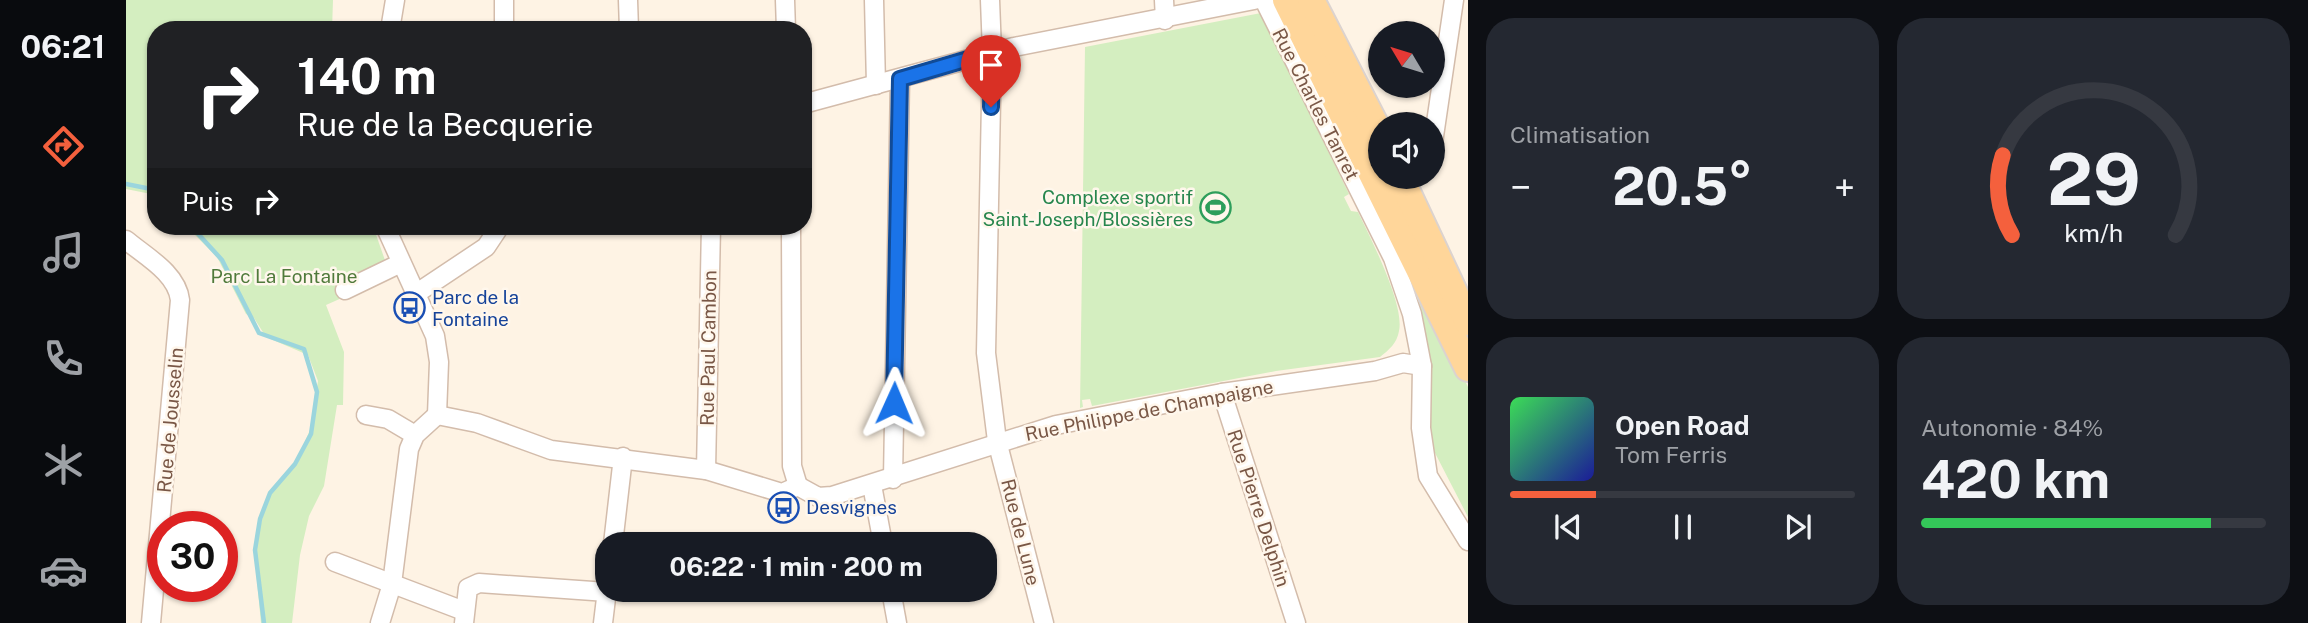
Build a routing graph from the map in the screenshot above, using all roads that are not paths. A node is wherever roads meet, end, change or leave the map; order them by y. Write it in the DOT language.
graph roads {
  1 [pos="396,0"];
  2 [pos="503,0"];
  3 [pos="628,0"];
  4 [pos="785,0"];
  5 [pos="874,0"];
  6 [pos="990,0"];
  7 [pos="1164,0"];
  8 [pos="1254,0"];
  9 [pos="1264,0"];
  10 [pos="1286,0"];
  11 [pos="1311,0"];
  12 [pos="1454,0"];
  13 [pos="1165,20"];
  14 [pos="392,21"];
  15 [pos="504,21"];
  16 [pos="629,21"];
  17 [pos="786,21"];
  18 [pos="992,52"];
  19 [pos="900,79"];
  20 [pos="876,85"];
  21 [pos="812,102"];
  22 [pos="1369,112"];
  23 [pos="1438,112"];
  24 [pos="1406,189"];
  25 [pos="389,235"];
  26 [pos="494,235"];
  27 [pos="710,235"];
  28 [pos="791,235"];
  29 [pos="126,240"];
  30 [pos="401,263"];
  31 [pos="345,290"];
  32 [pos="416,293"];
  33 [pos="1468,322"];
  34 [pos="1422,366"];
  35 [pos="1468,368"];
  36 [pos="1222,393"];
  37 [pos="366,415"];
  38 [pos="437,415"];
  39 [pos="415,435"];
  40 [pos="997,441"];
  41 [pos="623,457"];
  42 [pos="706,470"];
  43 [pos="893,479"];
  44 [pos="872,485"];
  45 [pos="798,486"];
  46 [pos="614,532"];
  47 [pos="881,532"];
  48 [pos="1468,541"];
  49 [pos="335,562"];
  50 [pos="392,584"];
  51 [pos="595,590"];
  52 [pos="606,602"];
  53 [pos="893,602"];
  54 [pos="464,617"];
  55 [pos="151,623"];
  56 [pos="380,623"];
  57 [pos="603,623"];
  58 [pos="897,623"];
  59 [pos="1044,623"];
  60 [pos="1296,623"];
  1 -- 14 [label="street"];
  2 -- 15 [label="street"];
  3 -- 16 [label="street"];
  4 -- 17 [label="street"];
  5 -- 20 [label="street"];
  6 -- 18 [label="street, Rue de Lune"];
  7 -- 13 [label="street"];
  8 -- 13 [label="street"];
  9 -- 34 [label="street, Rue Charles Tanret"];
  10 -- 35 [label="main road"];
  11 -- 22 [label="main road"];
  12 -- 23 [label="street"];
  13 -- 18 [label="street"];
  18 -- 19 [label="street"];
  18 -- 40 [label="street, Rue de Lune"];
  19 -- 20 [label="street"];
  19 -- 43 [label="street"];
  20 -- 21 [label="street"];
  24 -- 33 [label="main road"];
  25 -- 30 [label="street"];
  26 -- 32 [label="street"];
  27 -- 42 [label="street, Rue Paul Cambon"];
  28 -- 45 [label="street"];
  29 -- 55 [label="street, Rue de Jousselin"];
  30 -- 31 [label="street"];
  30 -- 32 [label="street"];
  32 -- 38 [label="street"];
  34 -- 36 [label="street, Rue Philippe de Champaigne"];
  34 -- 48 [label="street, Rue Charles Tanret"];
  36 -- 40 [label="street, Rue Philippe de Champaigne"];
  36 -- 60 [label="street, Rue Pierre Delphin"];
  37 -- 39 [label="street"];
  38 -- 39 [label="street"];
  38 -- 41 [label="street, Rue Philippe de Champaigne"];
  39 -- 50 [label="street"];
  40 -- 43 [label="street, Rue Philippe de Champaigne"];
  40 -- 59 [label="street, Rue de Lune"];
  41 -- 42 [label="street, Rue Philippe de Champaigne"];
  41 -- 46 [label="street"];
  42 -- 45 [label="street, Rue Philippe de Champaigne"];
  43 -- 44 [label="street, Rue Philippe de Champaigne"];
  44 -- 45 [label="street, Rue Philippe de Champaigne"];
  44 -- 47 [label="street"];
  49 -- 50 [label="street"];
  50 -- 54 [label="street"];
  50 -- 56 [label="street"];
  51 -- 54 [label="street"];
  52 -- 57 [label="street"];
  53 -- 58 [label="street"];
}
